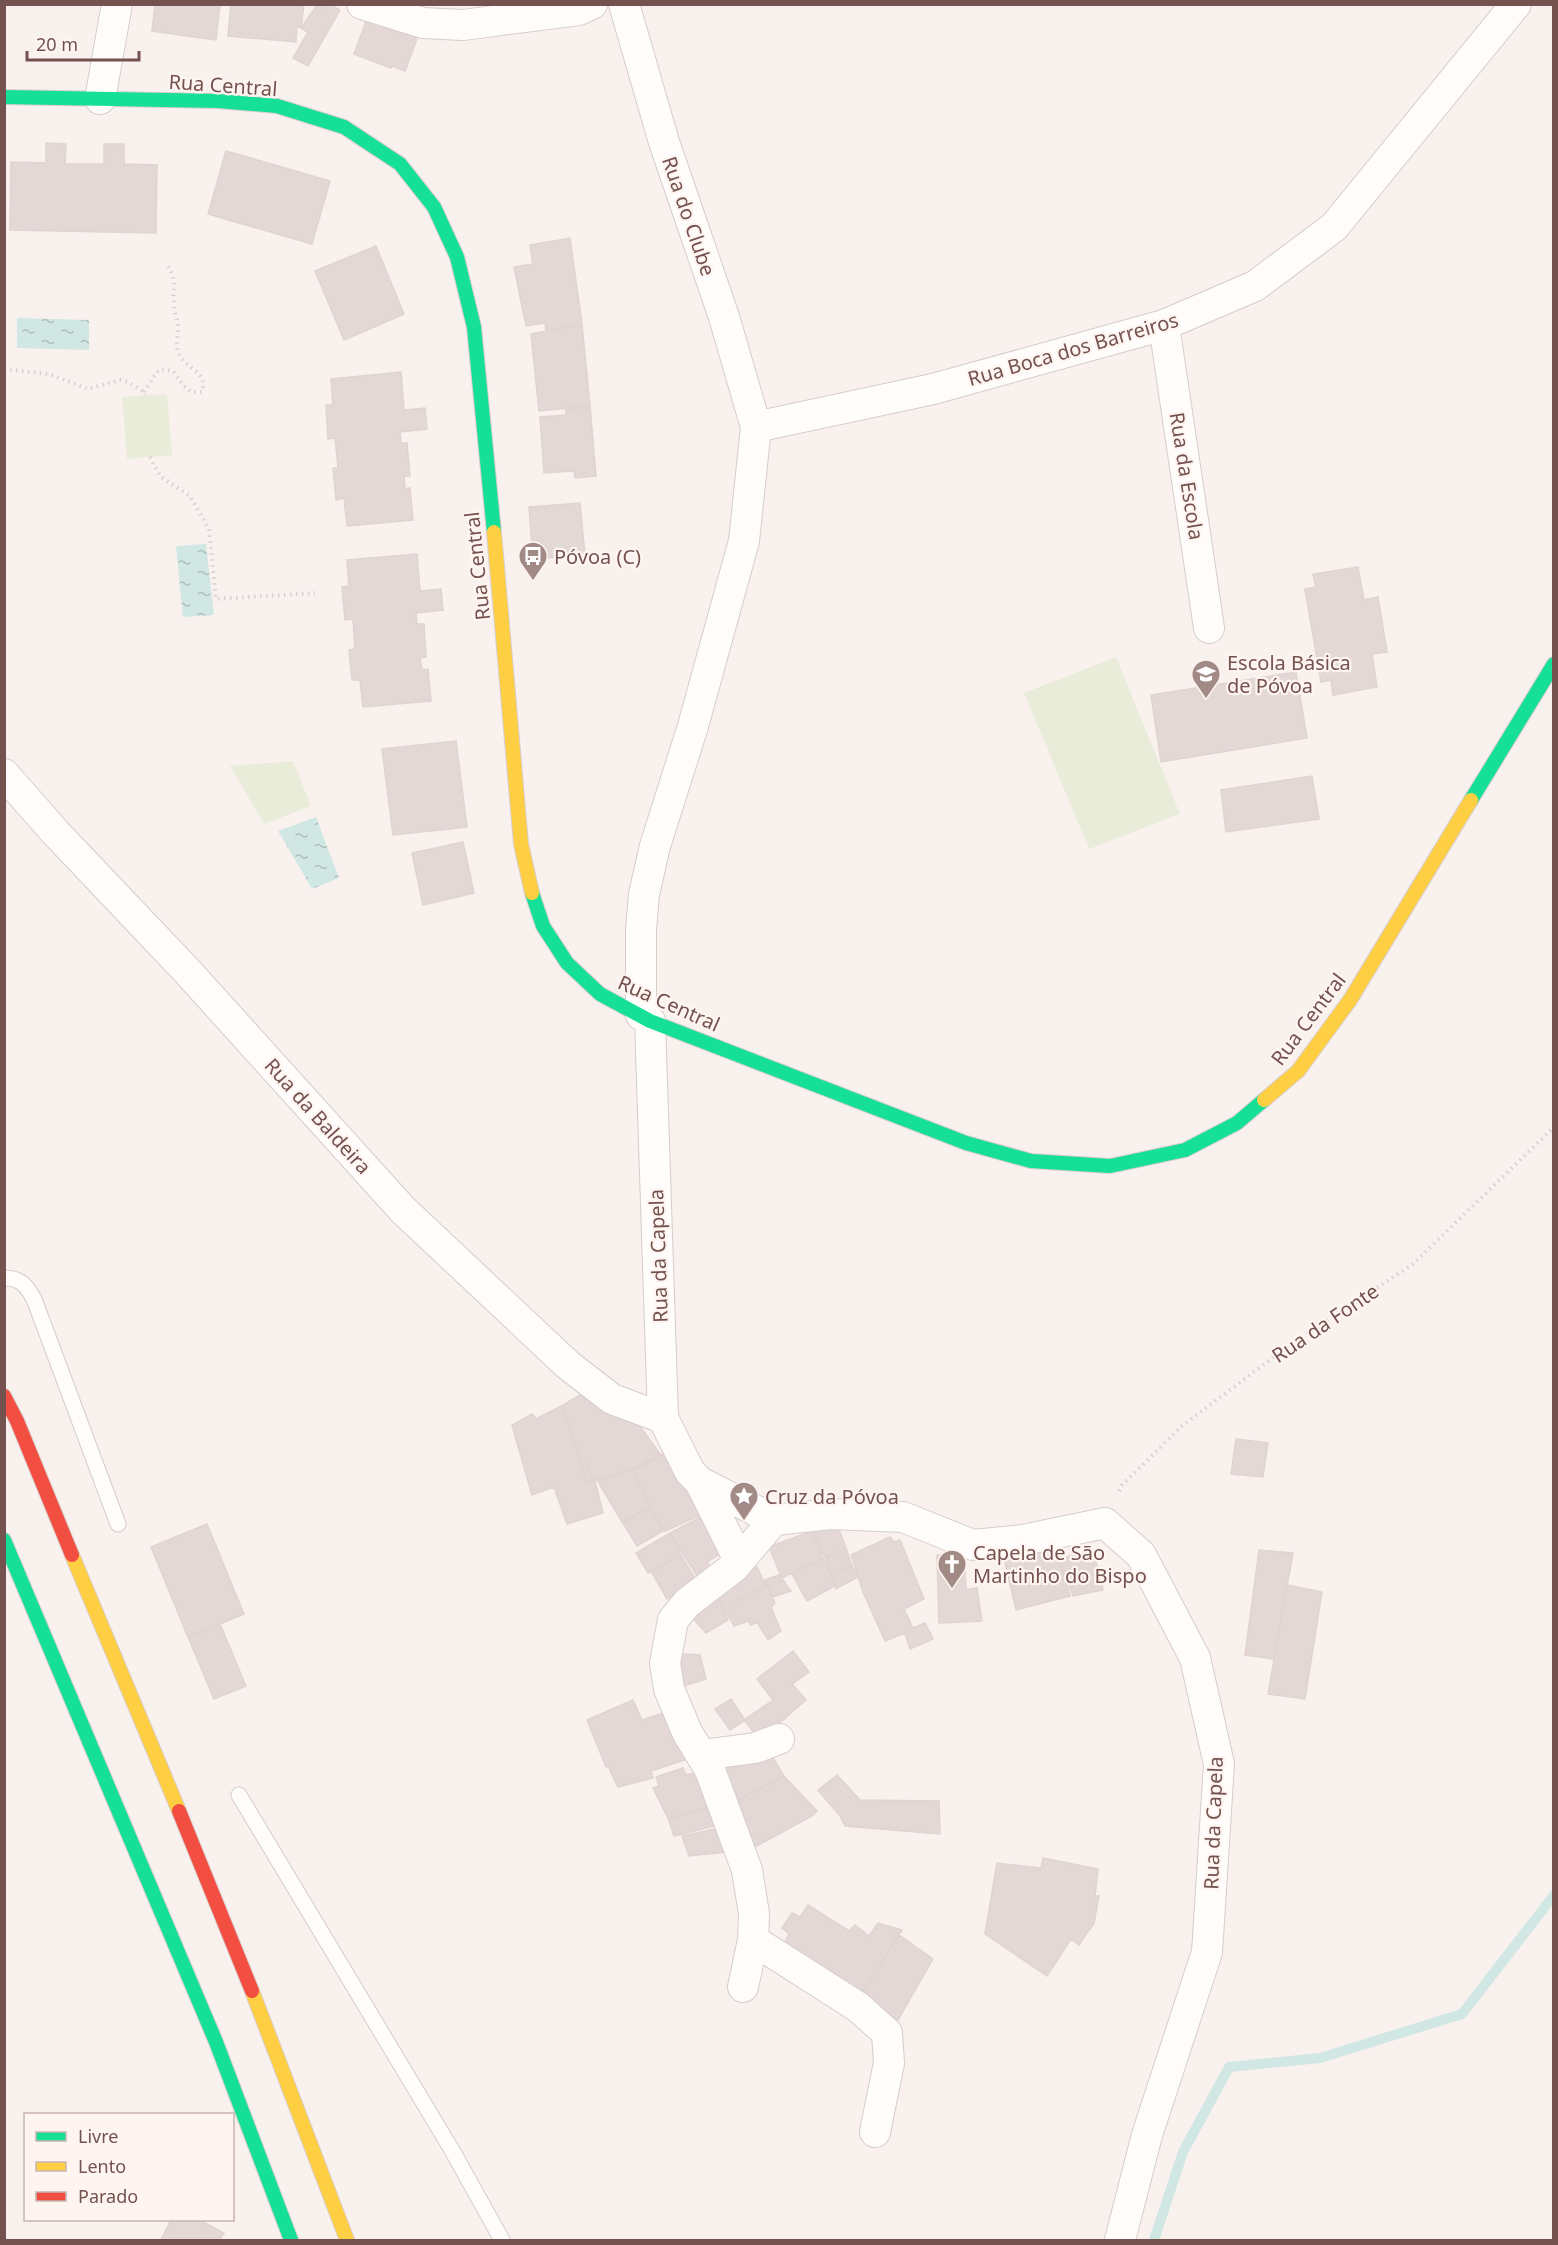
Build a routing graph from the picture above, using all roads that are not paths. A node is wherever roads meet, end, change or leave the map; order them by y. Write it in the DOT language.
graph roads {
  1 [pos="117,4"];
  2 [pos="362,4"];
  3 [pos="592,4"];
  4 [pos="624,4"];
  5 [pos="1516,4"];
  6 [pos="4,97"];
  7 [pos="100,99"];
  8 [pos="1164,325"];
  9 [pos="756,427"];
  10 [pos="1209,628"];
  11 [pos="1554,664"];
  12 [pos="1547,688"];
  13 [pos="4,774"];
  14 [pos="645,1018"];
  15 [pos="4,1278"];
  16 [pos="4,1396"];
  17 [pos="663,1418"];
  18 [pos="700,1482"];
  19 [pos="774,1520"];
  20 [pos="118,1524"];
  21 [pos="4,1540"];
  22 [pos="740,1560"];
  23 [pos="779,1738"];
  24 [pos="702,1755"];
  25 [pos="239,1795"];
  26 [pos="753,1940"];
  27 [pos="743,1987"];
  28 [pos="875,2132"];
  29 [pos="291,2241"];
  30 [pos="347,2241"];
  31 [pos="502,2241"];
  32 [pos="1120,2241"];
  1 -- 7 [label="street"];
  2 -- 3 [label="street"];
  4 -- 9 [label="street, Rua do Clube"];
  5 -- 8 [label="street, Rua Boca dos Barreiros"];
  6 -- 7 [label="main road, Rua Central"];
  7 -- 14 [label="main road, Rua Central"];
  8 -- 9 [label="street, Rua Boca dos Barreiros"];
  8 -- 10 [label="street, Rua da Escola"];
  9 -- 14 [label="street, Rua da Capela"];
  11 -- 12 [label="main road, Rua Central"];
  12 -- 14 [label="main road, Rua Central"];
  13 -- 17 [label="street, Rua da Baldeira"];
  14 -- 17 [label="street, Rua da Capela"];
  15 -- 20 [label="lane"];
  16 -- 30 [label="main road"];
  17 -- 18 [label="street, Rua da Capela"];
  18 -- 19 [label="street, Rua da Capela"];
  18 -- 22 [label="street, Rua da Capela"];
  19 -- 22 [label="street"];
  19 -- 32 [label="street, Rua da Capela"];
  21 -- 29 [label="main road"];
  22 -- 24 [label="street"];
  23 -- 24 [label="street"];
  24 -- 26 [label="street"];
  25 -- 31 [label="lane"];
  26 -- 27 [label="street"];
  26 -- 28 [label="street"];
}
